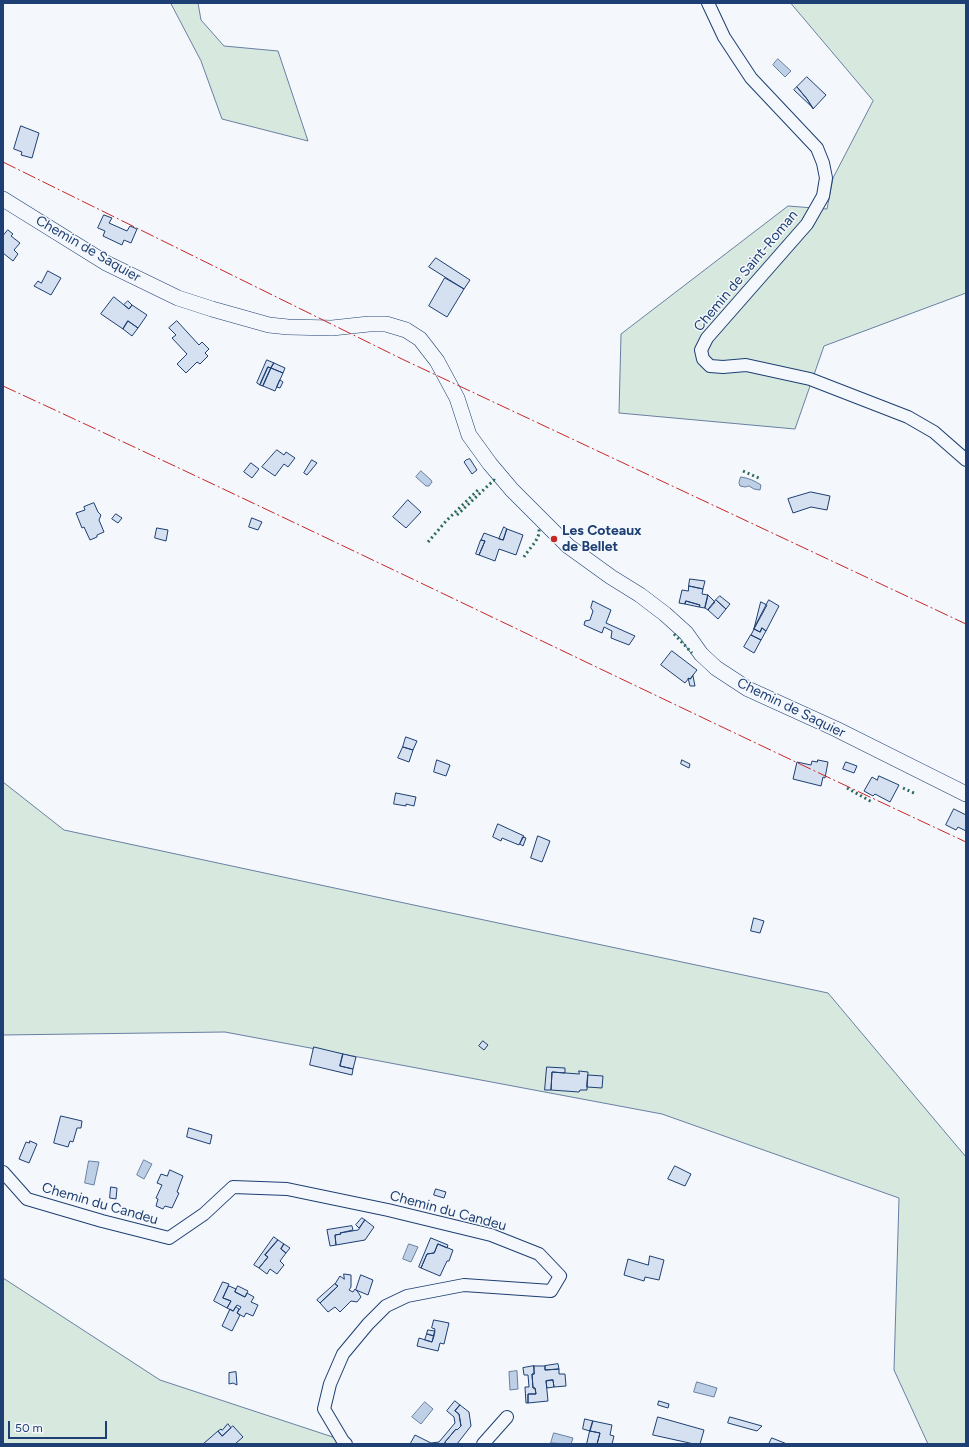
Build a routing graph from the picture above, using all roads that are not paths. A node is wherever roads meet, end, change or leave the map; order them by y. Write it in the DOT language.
graph roads {
  1 [pos="708,3"];
  2 [pos="3,200"];
  3 [pos="966,460"];
  4 [pos="966,794"];
  5 [pos="3,1172"];
  6 [pos="507,1417"];
  7 [pos="346,1444"];
  8 [pos="483,1444"];
  1 -- 3 [label="street, Chemin de Saint-Roman"];
  2 -- 4 [label="street, Chemin de Saquier"];
  5 -- 7 [label="street, Chemin du Candeu"];
  6 -- 8 [label="street"];
}
